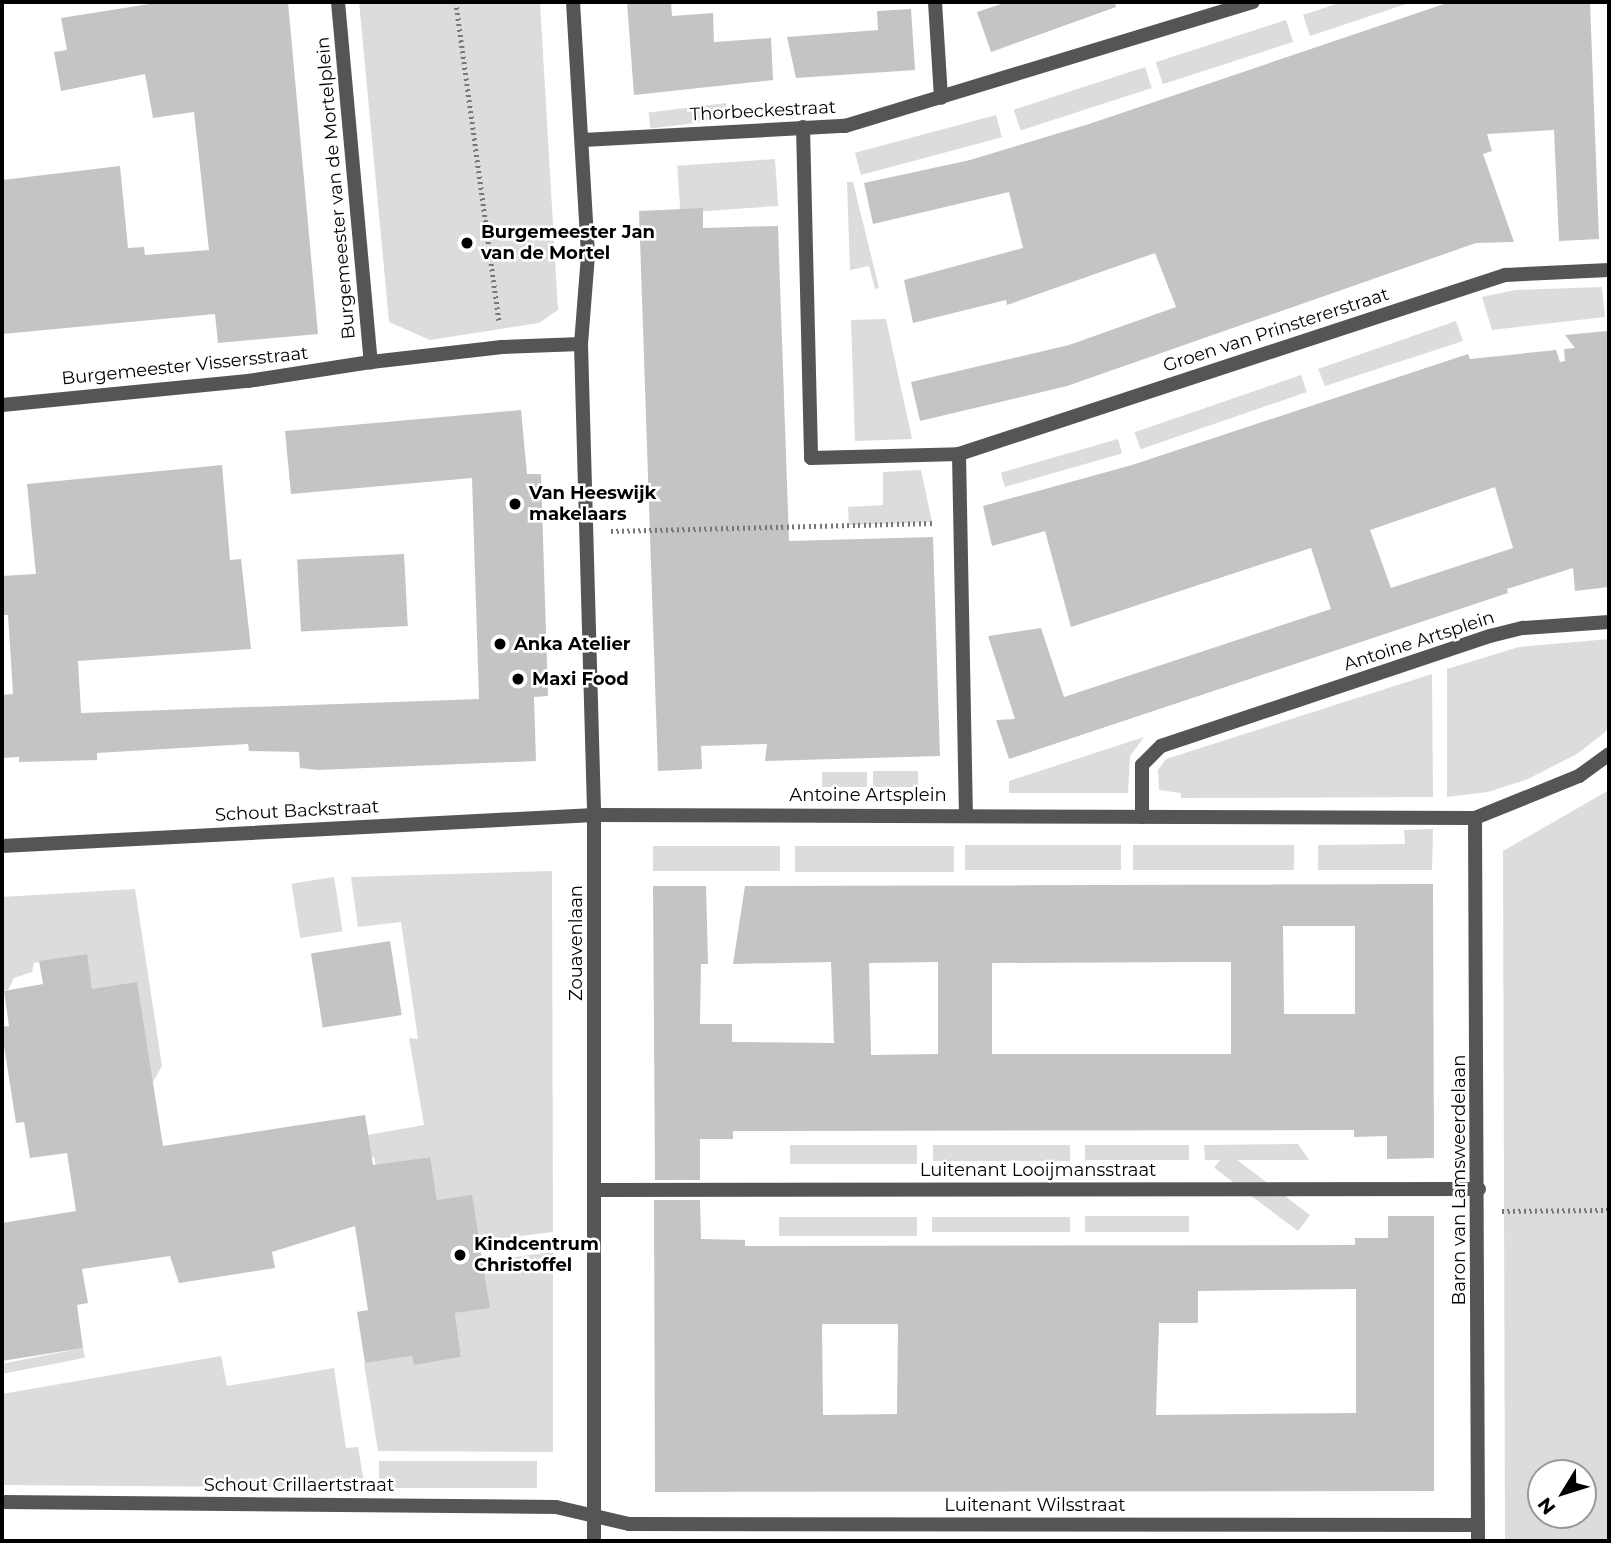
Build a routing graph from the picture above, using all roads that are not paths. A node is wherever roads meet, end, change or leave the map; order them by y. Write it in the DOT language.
graph roads {
  1 [pos="338,2"];
  2 [pos="573,2"];
  3 [pos="935,2"];
  4 [pos="1253,2"];
  5 [pos="941,98"];
  6 [pos="803,127"];
  7 [pos="583,140"];
  8 [pos="1609,270"];
  9 [pos="581,344"];
  10 [pos="371,362"];
  11 [pos="2,405"];
  12 [pos="959,454"];
  13 [pos="1609,622"];
  14 [pos="1609,754"];
  15 [pos="594,814"];
  16 [pos="966,814"];
  17 [pos="1142,817"];
  18 [pos="1475,818"];
  19 [pos="2,846"];
  20 [pos="1479,1189"];
  21 [pos="597,1190"];
  22 [pos="2,1502"];
  23 [pos="594,1516"];
  24 [pos="1478,1525"];
  25 [pos="594,1541"];
  26 [pos="1478,1541"];
  1 -- 10 [label="street, Burgemeester van de Mortelplein"];
  2 -- 7 [label="street"];
  3 -- 5 [label="street"];
  4 -- 5 [label="street, Thorbeckestraat"];
  5 -- 6 [label="street, Thorbeckestraat"];
  6 -- 7 [label="street, Thorbeckestraat"];
  6 -- 12 [label="street, Groen van Prinstererstraat"];
  7 -- 9 [label="street"];
  8 -- 12 [label="street, Groen van Prinstererstraat"];
  9 -- 10 [label="street"];
  9 -- 15 [label="street, Zouavenlaan"];
  10 -- 11 [label="street, Burgemeester Vissersstraat"];
  12 -- 16 [label="street"];
  13 -- 17 [label="street, Antoine Artsplein"];
  14 -- 18 [label="street, Antoine Artsplein"];
  15 -- 16 [label="street, Antoine Artsplein"];
  15 -- 19 [label="street, Schout Backstraat"];
  15 -- 21 [label="street, Zouavenlaan"];
  16 -- 17 [label="street, Antoine Artsplein"];
  17 -- 18 [label="street, Antoine Artsplein"];
  18 -- 20 [label="street, Baron van Lamsweerdelaan"];
  20 -- 21 [label="street, Luitenant Looijmansstraat"];
  20 -- 24 [label="street, Baron van Lamsweerdelaan"];
  21 -- 23 [label="street, Zouavenlaan"];
  22 -- 23 [label="street, Schout Crillaertstraat"];
  23 -- 24 [label="street, Luitenant Wilsstraat"];
  23 -- 25 [label="street, Zouavenlaan"];
  24 -- 26 [label="street, Baron van Lamsweerdelaan"];
}
